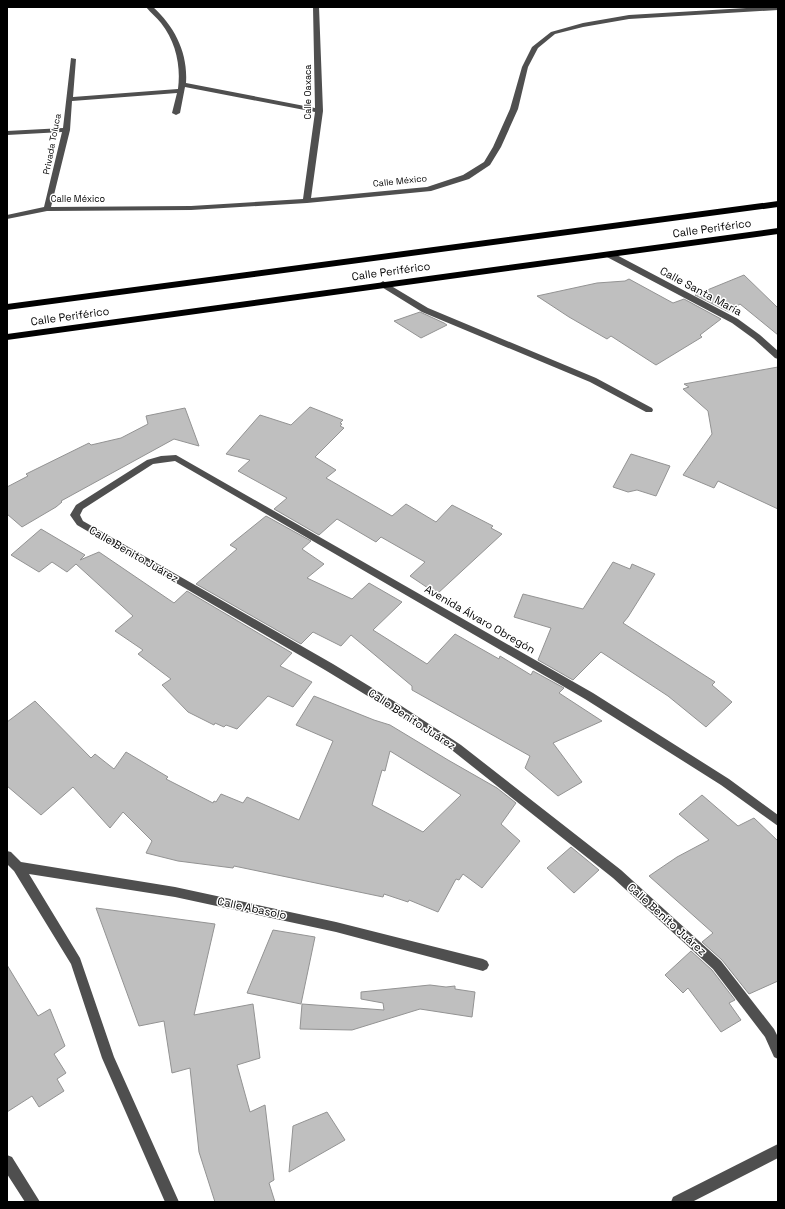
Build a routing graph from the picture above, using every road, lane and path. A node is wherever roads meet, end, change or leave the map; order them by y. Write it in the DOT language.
graph roads {
  1 [pos="149,7"];
  2 [pos="316,7"];
  3 [pos="778,8"];
  4 [pos="73,59"];
  5 [pos="182,88"];
  6 [pos="69,99"];
  7 [pos="319,111"];
  8 [pos="176,113"];
  9 [pos="66,130"];
  10 [pos="7,133"];
  11 [pos="307,201"];
  12 [pos="778,204"];
  13 [pos="47,209"];
  14 [pos="7,217"];
  15 [pos="778,231"];
  16 [pos="608,254"];
  17 [pos="383,284"];
  18 [pos="7,307"];
  19 [pos="7,337"];
  20 [pos="778,356"];
  21 [pos="649,410"];
  22 [pos="161,459"];
  23 [pos="778,821"];
  24 [pos="7,856"];
  25 [pos="18,867"];
  26 [pos="483,965"];
  27 [pos="778,1053"];
  28 [pos="778,1151"];
  29 [pos="7,1162"];
  30 [pos="33,1202"];
  31 [pos="172,1202"];
  32 [pos="678,1202"];
  1 -- 5 [label="street"];
  2 -- 7 [label="street, Calle Oaxaca"];
  3 -- 11 [label="street, Calle México"];
  4 -- 6 [label="street, Privada Toluca"];
  5 -- 6 [label="street"];
  5 -- 7 [label="street"];
  5 -- 8 [label="street"];
  6 -- 9 [label="street, Privada Toluca"];
  7 -- 11 [label="street, Calle Oaxaca"];
  9 -- 10 [label="street"];
  9 -- 13 [label="street, Privada Toluca"];
  11 -- 13 [label="street, Calle México"];
  12 -- 18 [label="highway, Calle Periférico"];
  13 -- 14 [label="street, Calle México"];
  15 -- 16 [label="highway, Calle Periférico"];
  16 -- 17 [label="highway, Calle Periférico"];
  16 -- 20 [label="street, Calle Santa María"];
  17 -- 19 [label="highway, Calle Periférico"];
  17 -- 21 [label="street"];
  22 -- 23 [label="street, Avenida Álvaro Obregón"];
  22 -- 27 [label="street, Calle Benito Juárez"];
  24 -- 25 [label="street"];
  25 -- 26 [label="street, Calle Abasolo"];
  25 -- 31 [label="street"];
  28 -- 32 [label="street"];
  29 -- 30 [label="street"];
}
